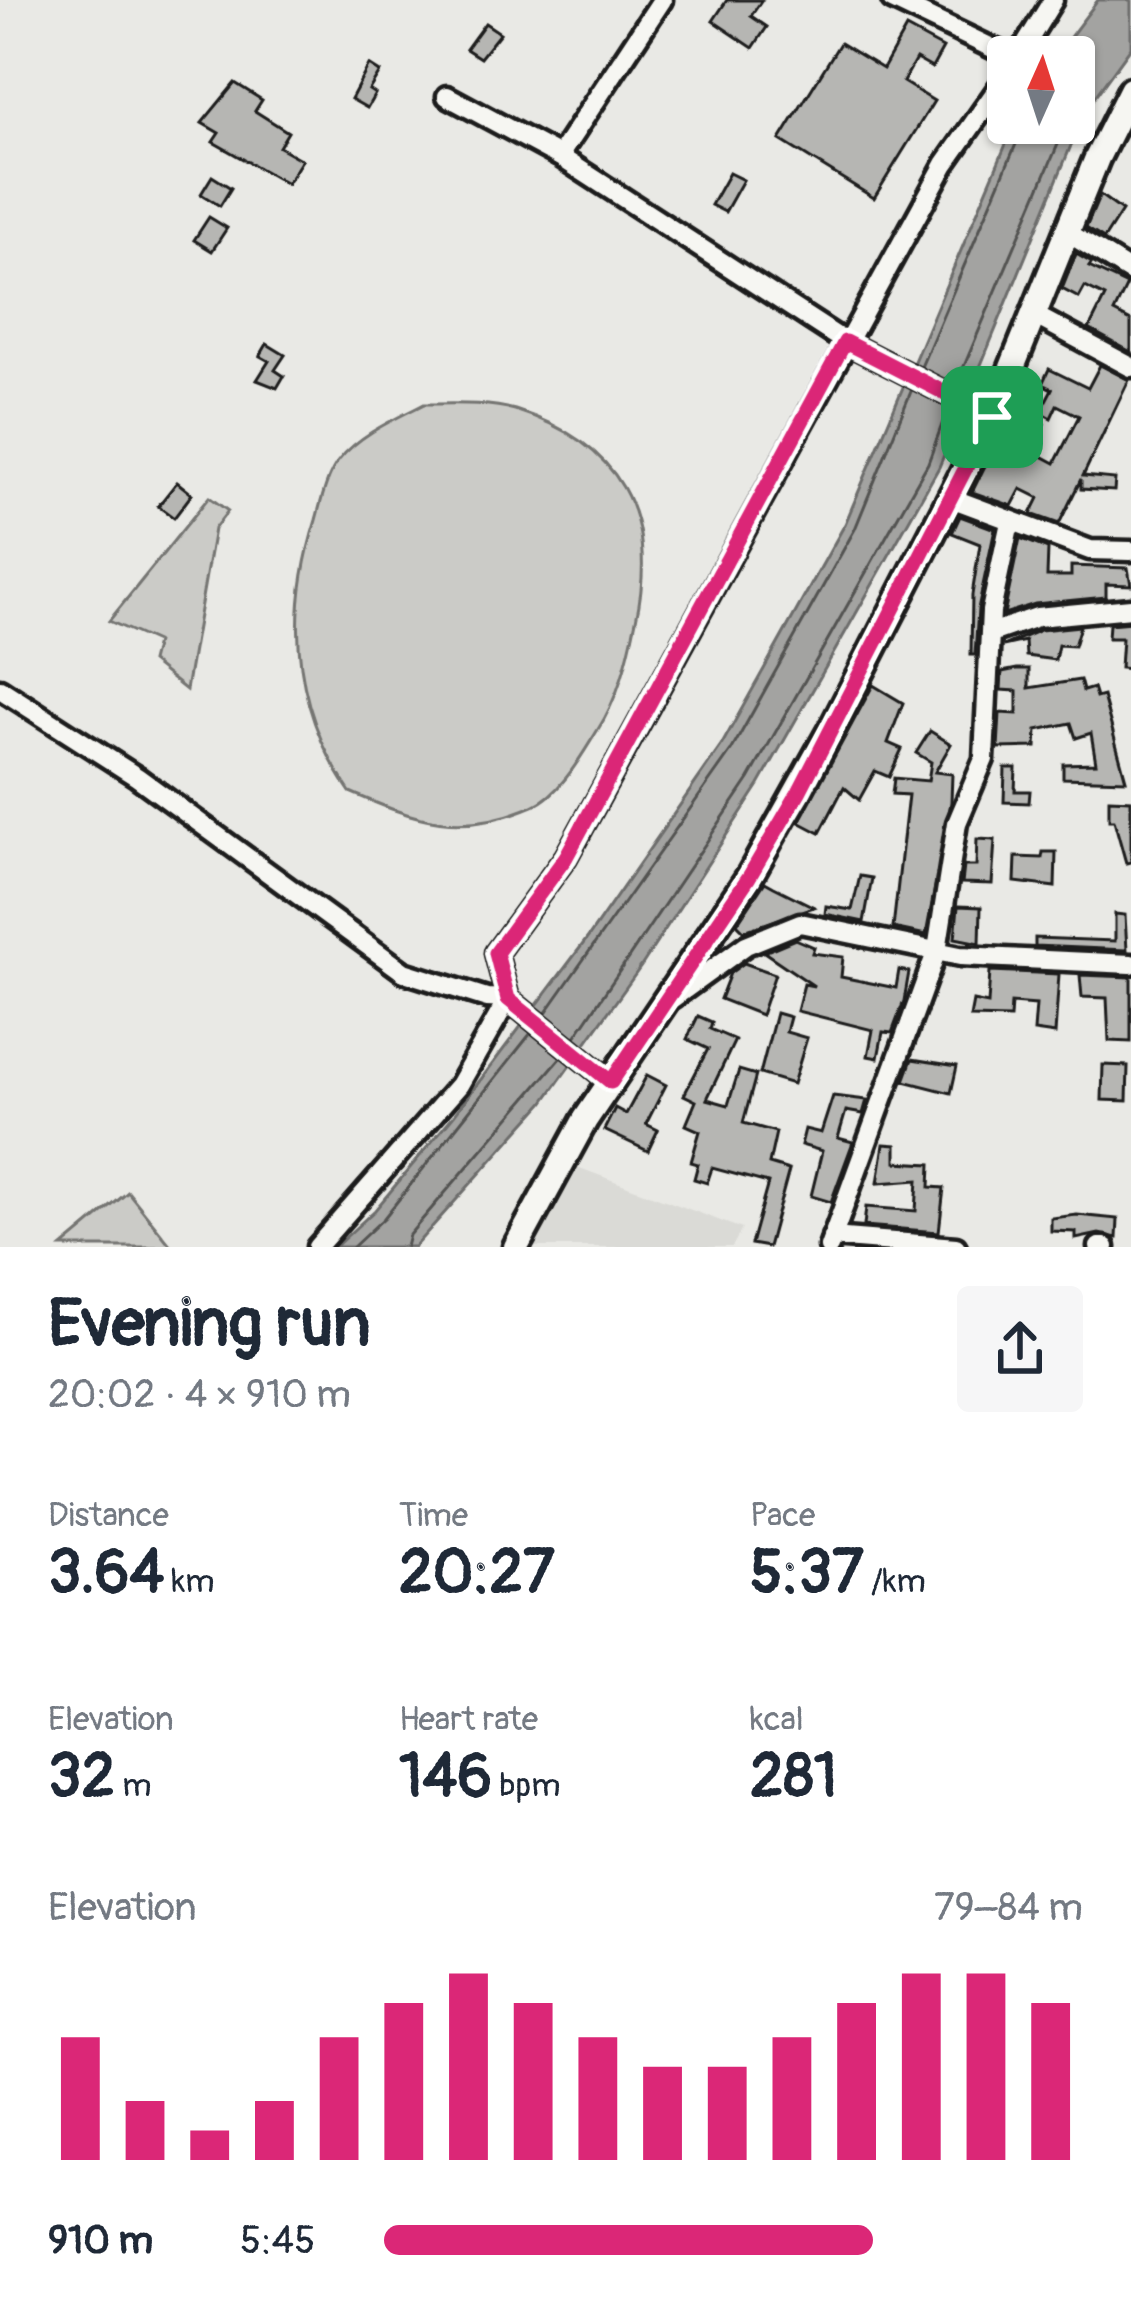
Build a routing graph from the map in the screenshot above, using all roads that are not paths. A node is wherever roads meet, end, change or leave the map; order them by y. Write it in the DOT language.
graph roads {
  1 [pos="662,0"];
  2 [pos="1053,0"];
  3 [pos="898,1"];
  4 [pos="1028,36"];
  5 [pos="987,44"];
  6 [pos="1131,90"];
  7 [pos="447,96"];
  8 [pos="987,104"];
  9 [pos="559,156"];
  10 [pos="1070,234"];
  11 [pos="1131,272"];
  12 [pos="1036,316"];
  13 [pos="845,342"];
  14 [pos="1131,367"];
  15 [pos="992,417"];
  16 [pos="951,498"];
  17 [pos="1010,522"];
  18 [pos="1131,551"];
  19 [pos="1131,608"];
  20 [pos="991,633"];
  21 [pos="0,689"];
  22 [pos="937,950"];
  23 [pos="1131,964"];
  24 [pos="513,1002"];
  25 [pos="664,1005"];
  26 [pos="601,1074"];
  27 [pos="830,1242"];
  28 [pos="316,1247"];
  29 [pos="516,1247"];
  30 [pos="956,1247"];
  1 -- 9 [label="street"];
  2 -- 4 [label="street"];
  3 -- 5 [label="street"];
  6 -- 10 [label="main road"];
  7 -- 9 [label="street"];
  8 -- 13 [label="street"];
  9 -- 13 [label="street"];
  10 -- 11 [label="street"];
  10 -- 12 [label="main road"];
  12 -- 14 [label="street"];
  12 -- 15 [label="main road"];
  13 -- 15 [label="street"];
  13 -- 24 [label="street"];
  15 -- 16 [label="main road"];
  16 -- 17 [label="street"];
  16 -- 25 [label="main road"];
  17 -- 18 [label="street"];
  17 -- 20 [label="street"];
  19 -- 20 [label="street"];
  20 -- 22 [label="street"];
  21 -- 24 [label="street"];
  22 -- 23 [label="street"];
  22 -- 25 [label="street"];
  22 -- 27 [label="street"];
  24 -- 26 [label="street"];
  24 -- 28 [label="street"];
  25 -- 26 [label="main road"];
  26 -- 29 [label="main road"];
  27 -- 30 [label="street"];
}
